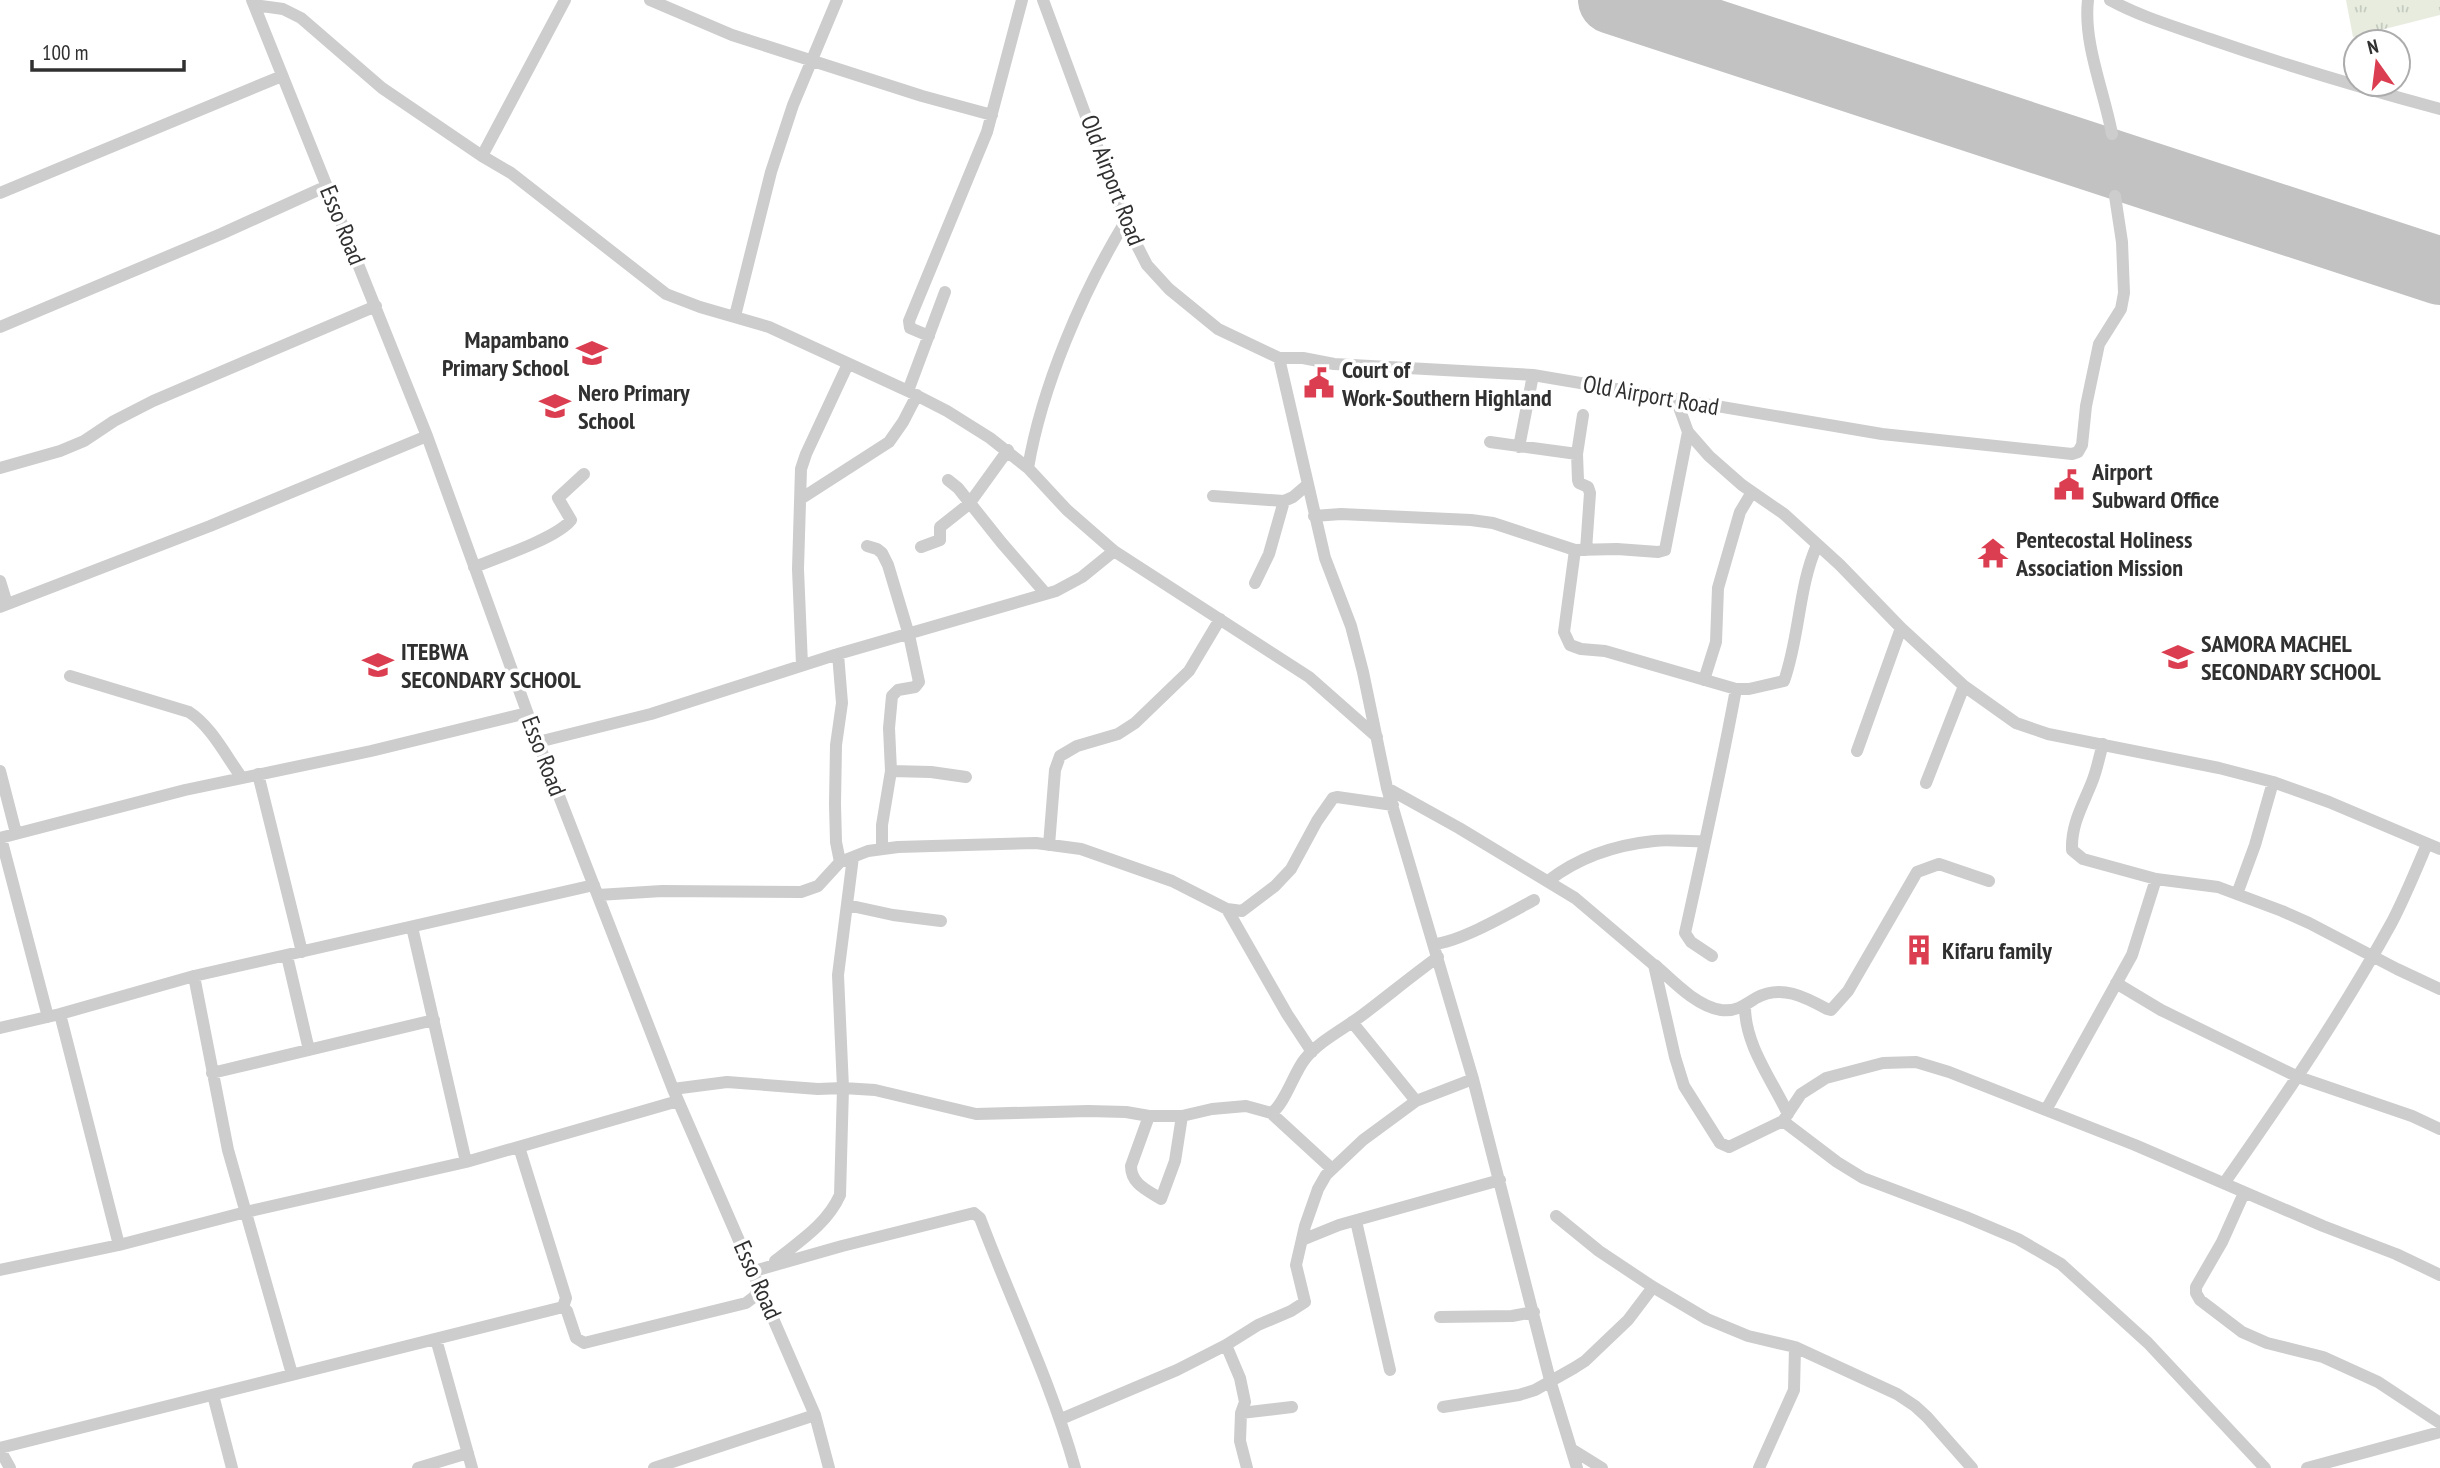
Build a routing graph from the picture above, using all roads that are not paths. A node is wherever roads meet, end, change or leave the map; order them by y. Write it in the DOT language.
graph roads {
  1 [pos="565,0"];
  2 [pos="650,0"];
  3 [pos="837,0"];
  4 [pos="1022,0"];
  5 [pos="1044,0"];
  6 [pos="2088,0"];
  7 [pos="2110,0"];
  8 [pos="253,3"];
  9 [pos="813,61"];
  10 [pos="282,76"];
  11 [pos="2440,109"];
  12 [pos="992,115"];
  13 [pos="2112,134"];
  14 [pos="482,156"];
  15 [pos="327,186"];
  16 [pos="0,193"];
  17 [pos="2115,196"];
  18 [pos="1125,222"];
  19 [pos="945,292"];
  20 [pos="376,306"];
  21 [pos="735,316"];
  22 [pos="0,327"];
  23 [pos="929,336"];
  24 [pos="1279,358"];
  25 [pos="848,364"];
  26 [pos="1533,375"];
  27 [pos="912,393"];
  28 [pos="1676,399"];
  29 [pos="1584,415"];
  30 [pos="1688,432"];
  31 [pos="427,436"];
  32 [pos="1490,442"];
  33 [pos="1519,447"];
  34 [pos="1008,450"];
  35 [pos="1577,454"];
  36 [pos="0,468"];
  37 [pos="1028,468"];
  38 [pos="584,474"];
  39 [pos="948,480"];
  40 [pos="1307,485"];
  41 [pos="1752,492"];
  42 [pos="1213,496"];
  43 [pos="802,498"];
  44 [pos="1284,501"];
  45 [pos="969,504"];
  46 [pos="1314,516"];
  47 [pos="1817,545"];
  48 [pos="867,546"];
  49 [pos="921,547"];
  50 [pos="1581,550"];
  51 [pos="1114,551"];
  52 [pos="474,567"];
  53 [pos="0,581"];
  54 [pos="1255,583"];
  55 [pos="1046,594"];
  56 [pos="3,606"];
  57 [pos="1220,619"];
  58 [pos="1901,628"];
  59 [pos="909,635"];
  60 [pos="838,654"];
  61 [pos="802,665"];
  62 [pos="70,676"];
  63 [pos="1704,680"];
  64 [pos="1964,686"];
  65 [pos="1736,689"];
  66 [pos="527,713"];
  67 [pos="1377,737"];
  68 [pos="538,742"];
  69 [pos="2103,744"];
  70 [pos="1857,751"];
  71 [pos="0,771"];
  72 [pos="891,771"];
  73 [pos="258,774"];
  74 [pos="966,777"];
  75 [pos="242,778"];
  76 [pos="2273,782"];
  77 [pos="1926,783"];
  78 [pos="1387,789"];
  79 [pos="1393,805"];
  80 [pos="16,832"];
  81 [pos="0,838"];
  82 [pos="1704,841"];
  83 [pos="2427,844"];
  84 [pos="1049,845"];
  85 [pos="882,849"];
  86 [pos="2440,849"];
  87 [pos="847,860"];
  88 [pos="2156,879"];
  89 [pos="1548,881"];
  90 [pos="1989,881"];
  91 [pos="596,890"];
  92 [pos="2237,894"];
  93 [pos="1534,900"];
  94 [pos="847,905"];
  95 [pos="1227,909"];
  96 [pos="941,921"];
  97 [pos="412,927"];
  98 [pos="1434,944"];
  99 [pos="302,953"];
  100 [pos="2372,955"];
  101 [pos="287,956"];
  102 [pos="1712,956"];
  103 [pos="1438,957"];
  104 [pos="1654,965"];
  105 [pos="194,976"];
  106 [pos="2116,983"];
  107 [pos="2440,989"];
  108 [pos="1745,1007"];
  109 [pos="54,1015"];
  110 [pos="434,1020"];
  111 [pos="1352,1022"];
  112 [pos="0,1028"];
  113 [pos="309,1050"];
  114 [pos="1312,1052"];
  115 [pos="212,1073"];
  116 [pos="2298,1077"];
  117 [pos="1473,1079"];
  118 [pos="843,1088"];
  119 [pos="675,1095"];
  120 [pos="1416,1101"];
  121 [pos="2046,1110"];
  122 [pos="1271,1113"];
  123 [pos="1149,1116"];
  124 [pos="1182,1116"];
  125 [pos="1785,1118"];
  126 [pos="2440,1129"];
  127 [pos="519,1147"];
  128 [pos="466,1162"];
  129 [pos="1332,1169"];
  130 [pos="1500,1180"];
  131 [pos="2225,1182"];
  132 [pos="2244,1194"];
  133 [pos="246,1212"];
  134 [pos="1556,1216"];
  135 [pos="1356,1221"];
  136 [pos="1302,1240"];
  137 [pos="119,1245"];
  138 [pos="769,1266"];
  139 [pos="0,1270"];
  140 [pos="754,1271"];
  141 [pos="2440,1275"];
  142 [pos="761,1286"];
  143 [pos="1653,1287"];
  144 [pos="563,1307"];
  145 [pos="1534,1312"];
  146 [pos="1440,1317"];
  147 [pos="436,1339"];
  148 [pos="1226,1345"];
  149 [pos="1796,1347"];
  150 [pos="1390,1370"];
  151 [pos="292,1374"];
  152 [pos="1550,1380"];
  153 [pos="213,1395"];
  154 [pos="1292,1407"];
  155 [pos="1443,1407"];
  156 [pos="1241,1413"];
  157 [pos="816,1415"];
  158 [pos="1061,1419"];
  159 [pos="2440,1423"];
  160 [pos="2440,1432"];
  161 [pos="0,1449"];
  162 [pos="1573,1450"];
  163 [pos="468,1453"];
  164 [pos="2328,1465"];
  165 [pos="10,1468"];
  166 [pos="232,1468"];
  167 [pos="418,1468"];
  168 [pos="472,1468"];
  169 [pos="654,1468"];
  170 [pos="829,1468"];
  171 [pos="1075,1468"];
  172 [pos="1247,1468"];
  173 [pos="1577,1468"];
  174 [pos="1602,1468"];
  175 [pos="1759,1468"];
  176 [pos="1972,1468"];
  177 [pos="2265,1468"];
  178 [pos="2307,1468"];
  1 -- 14 [label="street"];
  2 -- 9 [label="street"];
  3 -- 9 [label="street"];
  4 -- 12 [label="street"];
  5 -- 18 [label="street, Old Airport Road"];
  6 -- 13 [label="street"];
  7 -- 11 [label="street"];
  8 -- 10 [label="street, Esso Road"];
  8 -- 14 [label="street"];
  9 -- 12 [label="street"];
  9 -- 21 [label="street"];
  10 -- 15 [label="street, Esso Road"];
  10 -- 16 [label="street"];
  12 -- 23 [label="street"];
  14 -- 21 [label="street"];
  15 -- 20 [label="street, Esso Road"];
  15 -- 22 [label="street"];
  17 -- 28 [label="street, Old Airport Road"];
  18 -- 24 [label="street, Old Airport Road"];
  18 -- 37 [label="street"];
  19 -- 23 [label="street"];
  20 -- 31 [label="street, Esso Road"];
  20 -- 36 [label="street"];
  21 -- 25 [label="street"];
  23 -- 27 [label="street"];
  24 -- 26 [label="street, Old Airport Road"];
  24 -- 40 [label="street"];
  25 -- 27 [label="street"];
  25 -- 43 [label="street"];
  26 -- 28 [label="street, Old Airport Road"];
  26 -- 33 [label="street"];
  27 -- 34 [label="street"];
  27 -- 43 [label="street"];
  28 -- 30 [label="street"];
  29 -- 35 [label="street"];
  30 -- 41 [label="street"];
  30 -- 50 [label="street"];
  31 -- 52 [label="street, Esso Road"];
  31 -- 56 [label="street"];
  32 -- 33 [label="street"];
  33 -- 35 [label="street"];
  34 -- 37 [label="street"];
  34 -- 45 [label="street"];
  35 -- 50 [label="street"];
  37 -- 51 [label="street"];
  38 -- 52 [label="street"];
  39 -- 45 [label="street"];
  40 -- 44 [label="street"];
  40 -- 46 [label="street"];
  41 -- 47 [label="street"];
  41 -- 63 [label="street"];
  42 -- 44 [label="street"];
  43 -- 61 [label="street"];
  44 -- 54 [label="street"];
  45 -- 49 [label="street"];
  45 -- 55 [label="street"];
  46 -- 50 [label="street"];
  46 -- 67 [label="street"];
  47 -- 58 [label="street"];
  47 -- 65 [label="street"];
  48 -- 59 [label="street"];
  50 -- 63 [label="street"];
  51 -- 55 [label="street"];
  51 -- 57 [label="street"];
  52 -- 66 [label="street, Esso Road"];
  53 -- 56 [label="street"];
  55 -- 59 [label="street"];
  57 -- 67 [label="street"];
  57 -- 84 [label="street"];
  58 -- 64 [label="street"];
  58 -- 70 [label="street"];
  59 -- 60 [label="street"];
  59 -- 72 [label="street"];
  60 -- 61 [label="street"];
  60 -- 87 [label="street"];
  61 -- 68 [label="street"];
  62 -- 75 [label="street"];
  63 -- 65 [label="street"];
  64 -- 69 [label="street"];
  64 -- 77 [label="street"];
  65 -- 82 [label="street"];
  66 -- 68 [label="street, Esso Road"];
  66 -- 73 [label="street"];
  67 -- 78 [label="street"];
  68 -- 91 [label="street, Esso Road"];
  69 -- 76 [label="street"];
  69 -- 88 [label="street"];
  71 -- 80 [label="street"];
  72 -- 74 [label="street"];
  72 -- 85 [label="street"];
  73 -- 75 [label="street"];
  73 -- 99 [label="street"];
  75 -- 80 [label="street"];
  76 -- 83 [label="street"];
  76 -- 92 [label="street"];
  78 -- 79 [label="street"];
  78 -- 89 [label="street"];
  79 -- 95 [label="street"];
  79 -- 98 [label="street"];
  80 -- 81 [label="street"];
  81 -- 109 [label="street"];
  82 -- 89 [label="street"];
  82 -- 102 [label="street"];
  83 -- 86 [label="street"];
  83 -- 100 [label="street"];
  84 -- 85 [label="street"];
  84 -- 95 [label="street"];
  85 -- 87 [label="street"];
  87 -- 91 [label="street"];
  87 -- 94 [label="street"];
  88 -- 92 [label="street"];
  88 -- 106 [label="street"];
  89 -- 104 [label="street"];
  90 -- 108 [label="street"];
  91 -- 97 [label="street"];
  91 -- 119 [label="street, Esso Road"];
  92 -- 100 [label="street"];
  93 -- 98 [label="street"];
  94 -- 96 [label="street"];
  94 -- 118 [label="street"];
  95 -- 114 [label="street"];
  97 -- 99 [label="street"];
  97 -- 110 [label="street"];
  98 -- 103 [label="street"];
  99 -- 101 [label="street"];
  100 -- 107 [label="street"];
  100 -- 116 [label="street"];
  101 -- 105 [label="street"];
  101 -- 113 [label="street"];
  103 -- 111 [label="street"];
  103 -- 117 [label="street"];
  104 -- 108 [label="street"];
  104 -- 125 [label="street"];
  105 -- 109 [label="street"];
  105 -- 115 [label="street"];
  106 -- 116 [label="street"];
  106 -- 121 [label="street"];
  108 -- 125 [label="street"];
  109 -- 112 [label="street"];
  109 -- 137 [label="street"];
  110 -- 113 [label="street"];
  110 -- 128 [label="street"];
  111 -- 114 [label="street"];
  111 -- 120 [label="street"];
  113 -- 115 [label="street"];
  114 -- 122 [label="street"];
  115 -- 133 [label="street"];
  116 -- 126 [label="street"];
  116 -- 131 [label="street"];
  117 -- 120 [label="street"];
  117 -- 130 [label="street"];
  118 -- 119 [label="street"];
  118 -- 123 [label="street"];
  118 -- 138 [label="street"];
  119 -- 127 [label="street"];
  119 -- 140 [label="street, Esso Road"];
  120 -- 129 [label="street"];
  121 -- 125 [label="street"];
  121 -- 131 [label="street"];
  122 -- 124 [label="street"];
  122 -- 129 [label="street"];
  123 -- 124 [label="street"];
  123 -- 124 [label="street"];
  125 -- 177 [label="street"];
  127 -- 128 [label="street"];
  127 -- 144 [label="street"];
  128 -- 133 [label="street"];
  129 -- 136 [label="street"];
  130 -- 135 [label="street"];
  130 -- 145 [label="street"];
  131 -- 132 [label="street"];
  132 -- 141 [label="street"];
  132 -- 159 [label="street"];
  133 -- 137 [label="street"];
  133 -- 151 [label="street"];
  134 -- 143 [label="street"];
  135 -- 136 [label="street"];
  135 -- 150 [label="street"];
  136 -- 148 [label="street"];
  137 -- 139 [label="street"];
  138 -- 140 [label="street"];
  138 -- 158 [label="street"];
  140 -- 142 [label="street, Esso Road"];
  142 -- 144 [label="street"];
  142 -- 157 [label="street, Esso Road"];
  143 -- 149 [label="street"];
  143 -- 152 [label="street"];
  144 -- 147 [label="street"];
  145 -- 146 [label="street"];
  145 -- 152 [label="street"];
  147 -- 151 [label="street"];
  147 -- 163 [label="street"];
  148 -- 156 [label="street"];
  148 -- 158 [label="street"];
  149 -- 175 [label="street"];
  149 -- 176 [label="street"];
  151 -- 153 [label="street"];
  152 -- 155 [label="street"];
  152 -- 162 [label="street"];
  153 -- 161 [label="street"];
  153 -- 166 [label="street"];
  154 -- 156 [label="street"];
  156 -- 172 [label="street"];
  157 -- 169 [label="street"];
  157 -- 170 [label="street, Esso Road"];
  158 -- 171 [label="street"];
  160 -- 164 [label="street"];
  161 -- 165 [label="street"];
  162 -- 173 [label="street"];
  162 -- 174 [label="street"];
  163 -- 167 [label="street"];
  163 -- 168 [label="street"];
  164 -- 178 [label="street"];
}
